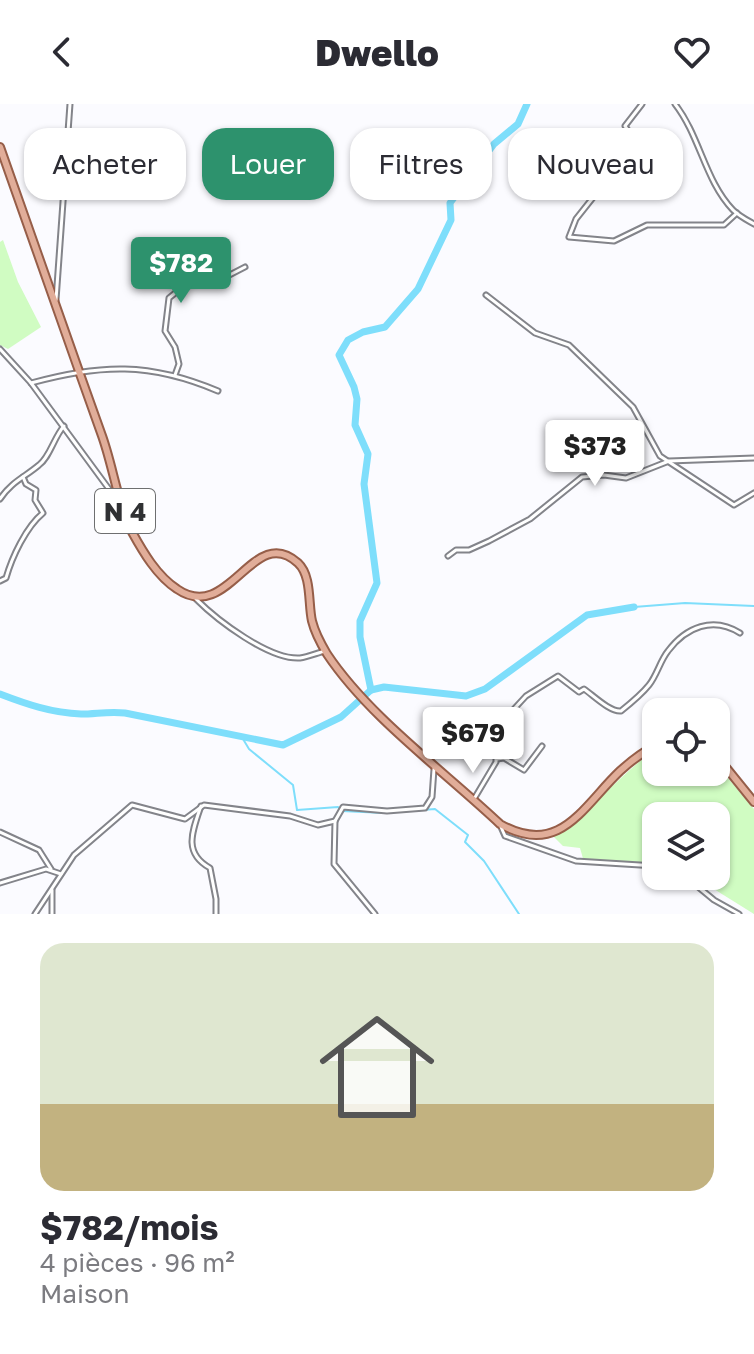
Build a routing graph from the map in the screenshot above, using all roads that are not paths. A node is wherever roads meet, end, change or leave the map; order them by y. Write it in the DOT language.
graph roads {
  1 [pos="70,104"];
  2 [pos="642,104"];
  3 [pos="675,104"];
  4 [pos="0,147"];
  5 [pos="737,213"];
  6 [pos="754,224"];
  7 [pos="245,267"];
  8 [pos="486,295"];
  9 [pos="55,305"];
  10 [pos="0,349"];
  11 [pos="79,371"];
  12 [pos="175,375"];
  13 [pos="31,383"];
  14 [pos="218,391"];
  15 [pos="64,426"];
  16 [pos="754,458"];
  17 [pos="669,461"];
  18 [pos="23,477"];
  19 [pos="754,493"];
  20 [pos="0,499"];
  21 [pos="123,507"];
  22 [pos="448,556"];
  23 [pos="0,581"];
  24 [pos="192,595"];
  25 [pos="740,633"];
  26 [pos="325,651"];
  27 [pos="542,746"];
  28 [pos="642,755"];
  29 [pos="497,759"];
  30 [pos="434,764"];
  31 [pos="730,772"];
  32 [pos="474,799"];
  33 [pos="754,802"];
  34 [pos="201,806"];
  35 [pos="335,821"];
  36 [pos="500,824"];
  37 [pos="0,832"];
  38 [pos="642,865"];
  39 [pos="51,869"];
  40 [pos="61,874"];
  41 [pos="0,883"];
  42 [pos="52,890"];
  43 [pos="702,890"];
  44 [pos="35,914"];
  45 [pos="52,914"];
  46 [pos="216,914"];
  47 [pos="375,914"];
  48 [pos="739,914"];
  1 -- 9 [label="street"];
  2 -- 5 [label="street"];
  3 -- 5 [label="street"];
  4 -- 9 [label="main road, N 4"];
  5 -- 6 [label="street"];
  7 -- 12 [label="street"];
  8 -- 17 [label="street"];
  9 -- 11 [label="main road, N 4"];
  10 -- 13 [label="street"];
  11 -- 12 [label="street"];
  11 -- 13 [label="street"];
  11 -- 21 [label="main road, N 4"];
  12 -- 14 [label="street"];
  13 -- 15 [label="street"];
  15 -- 18 [label="street"];
  15 -- 21 [label="street"];
  16 -- 17 [label="street"];
  17 -- 19 [label="street"];
  17 -- 22 [label="street"];
  18 -- 20 [label="street"];
  18 -- 23 [label="street"];
  21 -- 24 [label="main road, N 4"];
  24 -- 26 [label="street"];
  24 -- 26 [label="main road"];
  25 -- 29 [label="street"];
  26 -- 30 [label="main road"];
  27 -- 29 [label="street"];
  28 -- 36 [label="main road"];
  29 -- 32 [label="street"];
  30 -- 32 [label="main road"];
  30 -- 35 [label="street"];
  31 -- 33 [label="main road"];
  32 -- 36 [label="main road"];
  34 -- 35 [label="street"];
  34 -- 40 [label="street"];
  34 -- 46 [label="street"];
  35 -- 47 [label="street"];
  36 -- 38 [label="street"];
  37 -- 39 [label="street"];
  39 -- 40 [label="street"];
  39 -- 41 [label="street"];
  40 -- 42 [label="street"];
  42 -- 44 [label="street"];
  42 -- 45 [label="street"];
  43 -- 48 [label="street"];
}
